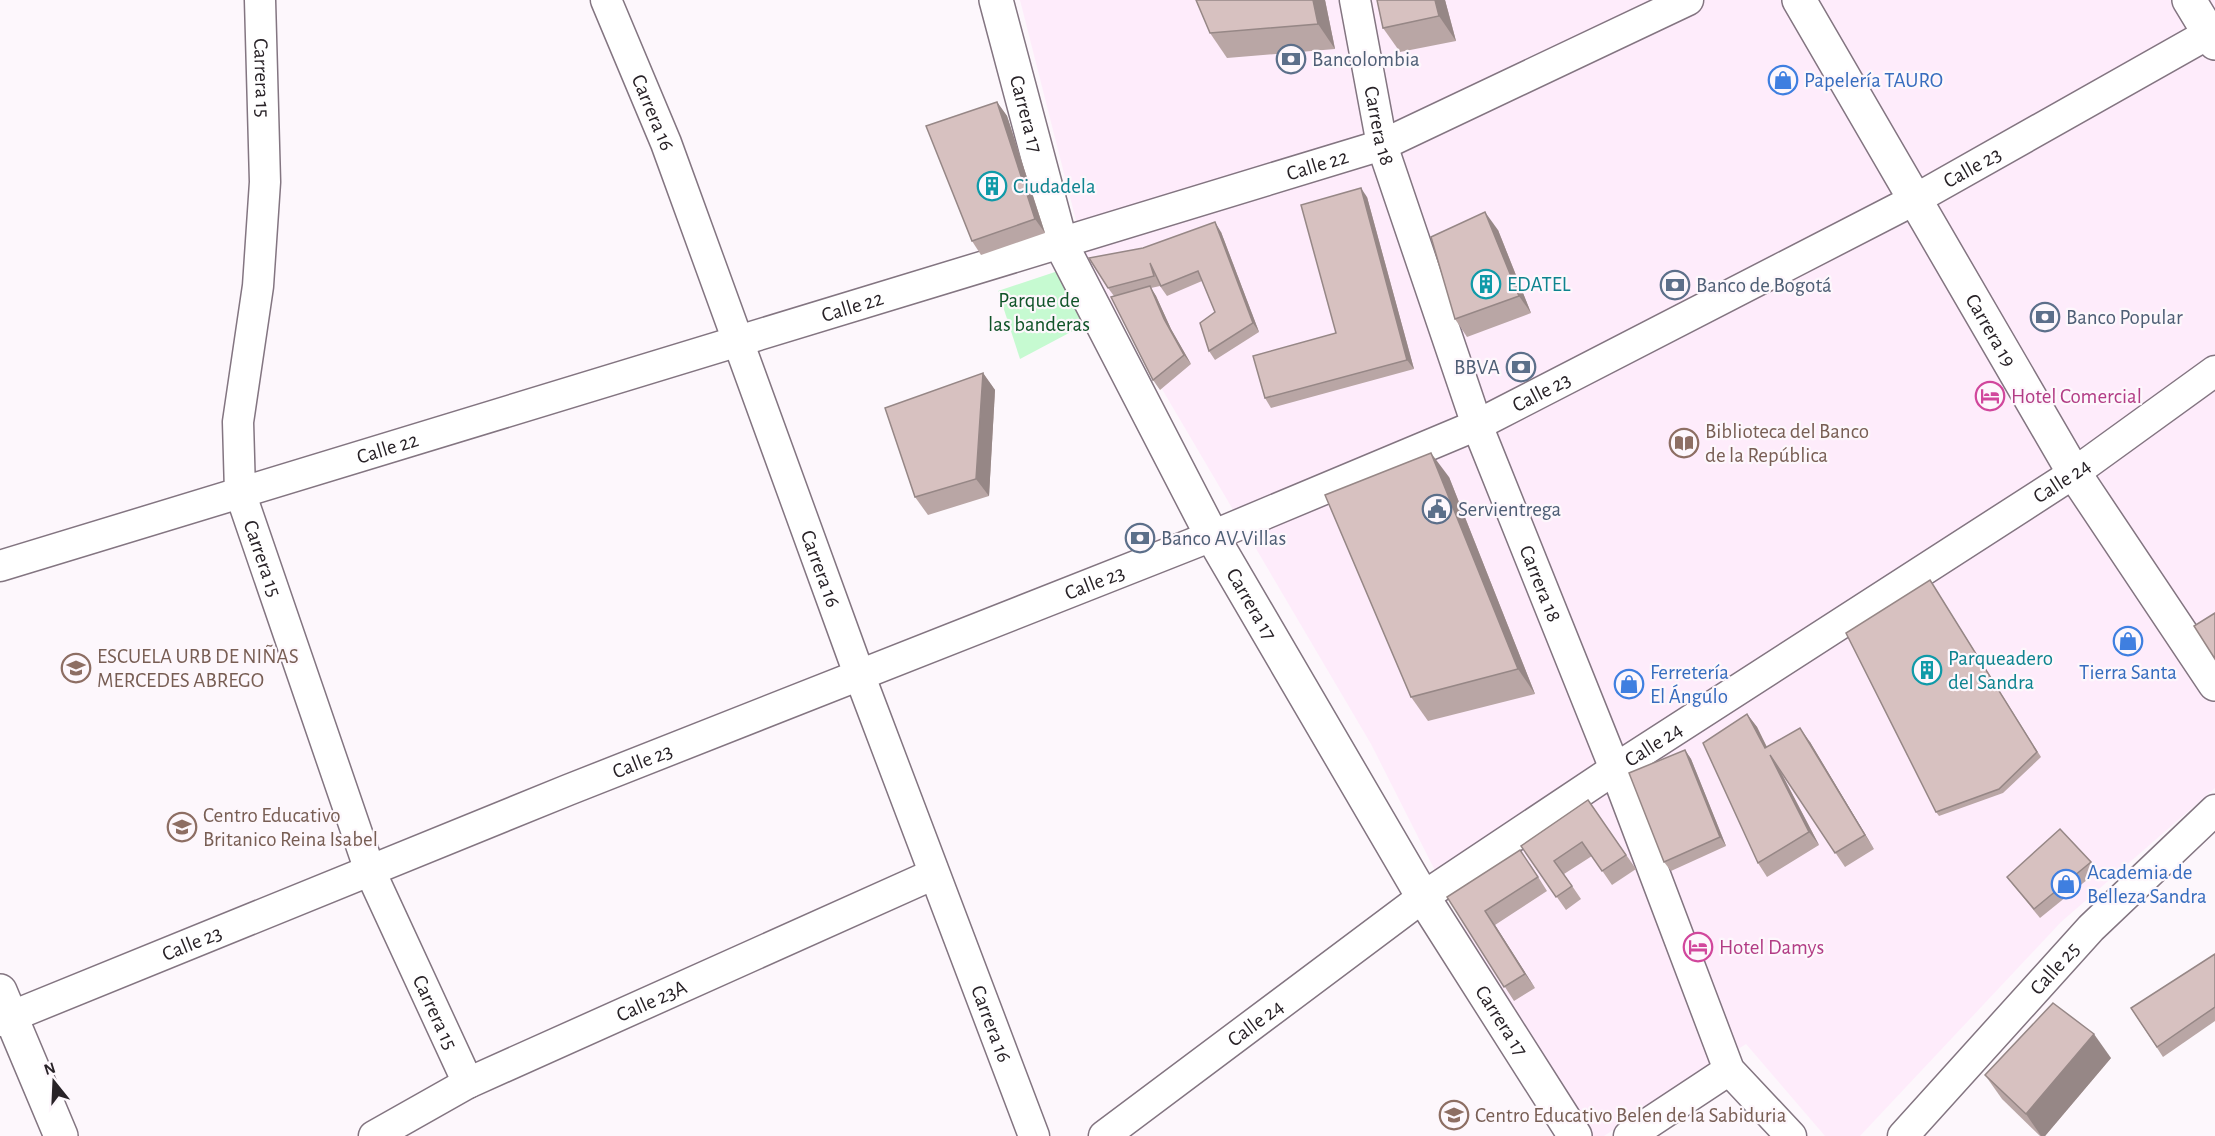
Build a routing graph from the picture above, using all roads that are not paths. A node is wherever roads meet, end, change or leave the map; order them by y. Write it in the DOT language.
graph roads {
  1 [pos="260,0"];
  2 [pos="606,0"];
  3 [pos="996,0"];
  4 [pos="1355,0"];
  5 [pos="1688,0"];
  6 [pos="1799,0"];
  7 [pos="2189,0"];
  8 [pos="2213,36"];
  9 [pos="1382,145"];
  10 [pos="1914,200"];
  11 [pos="1061,244"];
  12 [pos="739,341"];
  13 [pos="2215,371"];
  14 [pos="1477,424"];
  15 [pos="2074,473"];
  16 [pos="240,492"];
  17 [pos="1212,536"];
  18 [pos="0,566"];
  19 [pos="859,674"];
  20 [pos="2215,684"];
  21 [pos="1615,769"];
  22 [pos="2215,810"];
  23 [pos="370,870"];
  24 [pos="934,874"];
  25 [pos="1423,897"];
  26 [pos="4,1009"];
  27 [pos="1729,1070"];
  28 [pos="468,1083"];
  29 [pos="61,1136"];
  30 [pos="374,1136"];
  31 [pos="1034,1136"];
  32 [pos="1104,1136"];
  33 [pos="1575,1136"];
  34 [pos="1629,1136"];
  35 [pos="1791,1136"];
  36 [pos="1903,1136"];
  1 -- 16 [label="street, Carrera 15"];
  2 -- 12 [label="street, Carrera 16"];
  3 -- 11 [label="main road, Carrera 17"];
  4 -- 9 [label="street, Carrera 18"];
  5 -- 9 [label="street, Calle 22"];
  6 -- 10 [label="main road, Carrera 19"];
  7 -- 8 [label="main road"];
  8 -- 10 [label="street, Calle 23"];
  9 -- 11 [label="street, Calle 22"];
  9 -- 14 [label="street, Carrera 18"];
  10 -- 14 [label="street, Calle 23"];
  10 -- 15 [label="main road, Carrera 19"];
  11 -- 12 [label="street, Calle 22"];
  11 -- 17 [label="main road, Carrera 17"];
  12 -- 16 [label="street, Calle 22"];
  12 -- 19 [label="street, Carrera 16"];
  13 -- 15 [label="street, Calle 24"];
  14 -- 17 [label="street, Calle 23"];
  14 -- 21 [label="street, Carrera 18"];
  15 -- 20 [label="main road, Carrera 19"];
  15 -- 21 [label="street, Calle 24"];
  16 -- 18 [label="street, Calle 22"];
  16 -- 23 [label="street, Carrera 15"];
  17 -- 19 [label="street, Calle 23"];
  17 -- 25 [label="main road, Carrera 17"];
  19 -- 23 [label="street, Calle 23"];
  19 -- 24 [label="street, Carrera 16"];
  21 -- 25 [label="street, Calle 24"];
  21 -- 27 [label="street, Carrera 18"];
  22 -- 36 [label="street, Calle 25"];
  23 -- 26 [label="street, Calle 23"];
  23 -- 28 [label="street, Carrera 15"];
  24 -- 28 [label="street, Calle 23A"];
  24 -- 31 [label="street, Carrera 16"];
  25 -- 32 [label="street, Calle 24"];
  25 -- 33 [label="main road, Carrera 17"];
  26 -- 29 [label="main road"];
  27 -- 34 [label="street"];
  27 -- 35 [label="street, Carrera 18"];
  28 -- 30 [label="street, Calle 23A"];
}
